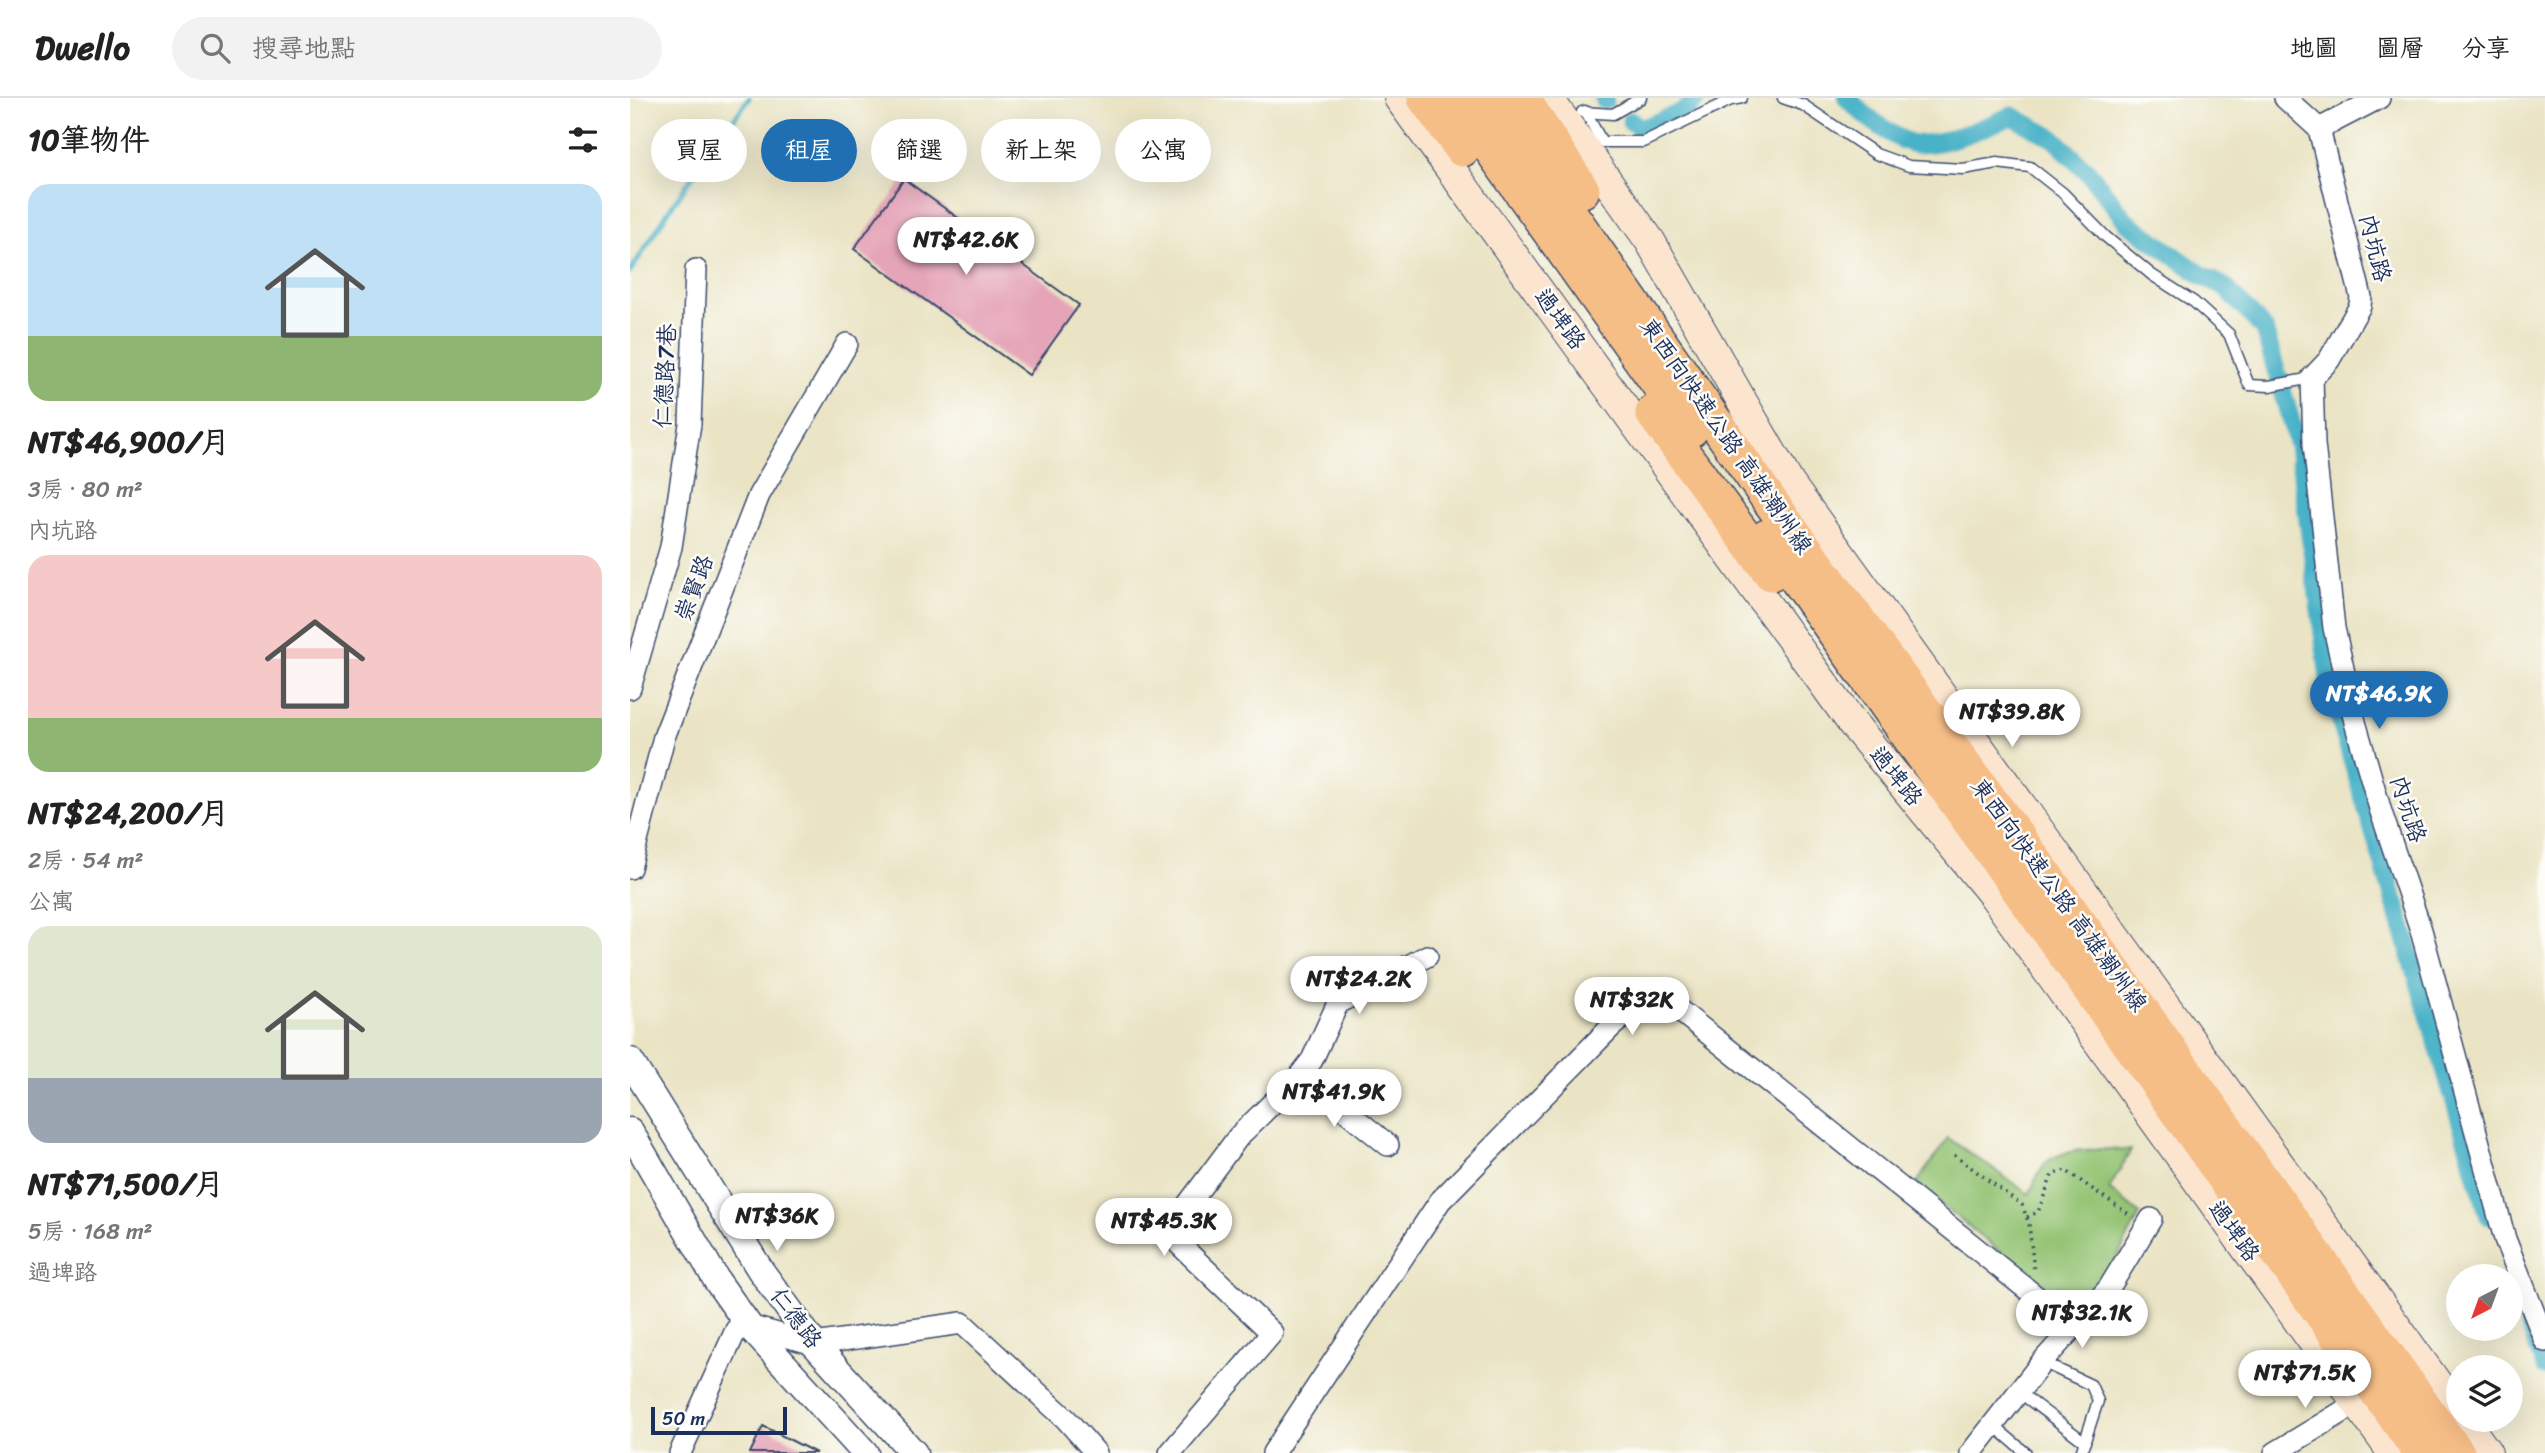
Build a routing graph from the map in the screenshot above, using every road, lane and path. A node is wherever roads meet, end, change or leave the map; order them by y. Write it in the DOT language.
graph roads {
  1 [pos="1399,98"];
  2 [pos="1425,98"];
  3 [pos="1455,98"];
  4 [pos="1489,98"];
  5 [pos="1521,98"];
  6 [pos="1641,98"];
  7 [pos="1742,98"];
  8 [pos="1783,98"];
  9 [pos="2285,98"];
  10 [pos="2379,98"];
  11 [pos="1564,107"];
  12 [pos="2319,128"];
  13 [pos="696,270"];
  14 [pos="847,344"];
  15 [pos="2312,378"];
  16 [pos="1768,498"];
  17 [pos="630,688"];
  18 [pos="630,868"];
  19 [pos="2012,883"];
  20 [pos="1427,956"];
  21 [pos="630,1061"];
  22 [pos="1298,1078"];
  23 [pos="630,1131"];
  24 [pos="1388,1144"];
  25 [pos="1954,1156"];
  26 [pos="2027,1217"];
  27 [pos="2149,1223"];
  28 [pos="2030,1292"];
  29 [pos="748,1326"];
  30 [pos="2074,1328"];
  31 [pos="2545,1341"];
  32 [pos="814,1344"];
  33 [pos="2042,1363"];
  34 [pos="2019,1392"];
  35 [pos="2446,1396"];
  36 [pos="2357,1403"];
  37 [pos="1993,1425"];
  38 [pos="2472,1432"];
  39 [pos="2083,1448"];
  40 [pos="680,1453"];
  41 [pos="865,1453"];
  42 [pos="914,1453"];
  43 [pos="1096,1453"];
  44 [pos="1170,1453"];
  45 [pos="1273,1453"];
  46 [pos="1971,1453"];
  47 [pos="2026,1453"];
  48 [pos="2275,1453"];
  49 [pos="2393,1453"];
  50 [pos="2421,1453"];
  51 [pos="2457,1453"];
  52 [pos="2487,1453"];
  1 -- 36 [label="main road, 過埤路"];
  2 -- 19 [label="highway"];
  3 -- 19 [label="highway, 東西向快速公路 高雄潮州線"];
  4 -- 16 [label="highway, 東西向快速公路 高雄潮州線"];
  5 -- 16 [label="highway"];
  6 -- 11 [label="lane"];
  7 -- 11 [label="lane"];
  8 -- 15 [label="lane"];
  9 -- 12 [label="street"];
  10 -- 12 [label="street"];
  11 -- 35 [label="main road"];
  12 -- 15 [label="street, 內坑路"];
  13 -- 17 [label="street, 仁德路7巷"];
  14 -- 18 [label="street, 崇賢路"];
  15 -- 31 [label="street, 內坑路"];
  16 -- 51 [label="highway, 東西向快速公路 高雄潮州線"];
  19 -- 50 [label="highway, 東西向快速公路 高雄潮州線"];
  20 -- 22 [label="street"];
  21 -- 32 [label="street, 仁德路"];
  22 -- 24 [label="street"];
  22 -- 44 [label="street"];
  23 -- 29 [label="street, 仁德路"];
  25 -- 26 [label="path"];
  26 -- 27 [label="path"];
  26 -- 28 [label="path"];
  27 -- 30 [label="street"];
  28 -- 30 [label="street"];
  28 -- 45 [label="street"];
  29 -- 32 [label="street"];
  29 -- 40 [label="street"];
  29 -- 41 [label="street, 仁德路"];
  30 -- 33 [label="street"];
  32 -- 42 [label="street, 仁德路"];
  32 -- 43 [label="street"];
  33 -- 34 [label="street"];
  33 -- 39 [label="lane"];
  34 -- 37 [label="street"];
  34 -- 39 [label="lane"];
  36 -- 48 [label="street"];
  36 -- 49 [label="main road, 過埤路"];
  37 -- 46 [label="street"];
  37 -- 47 [label="lane"];
  38 -- 52 [label="main road"];
}
